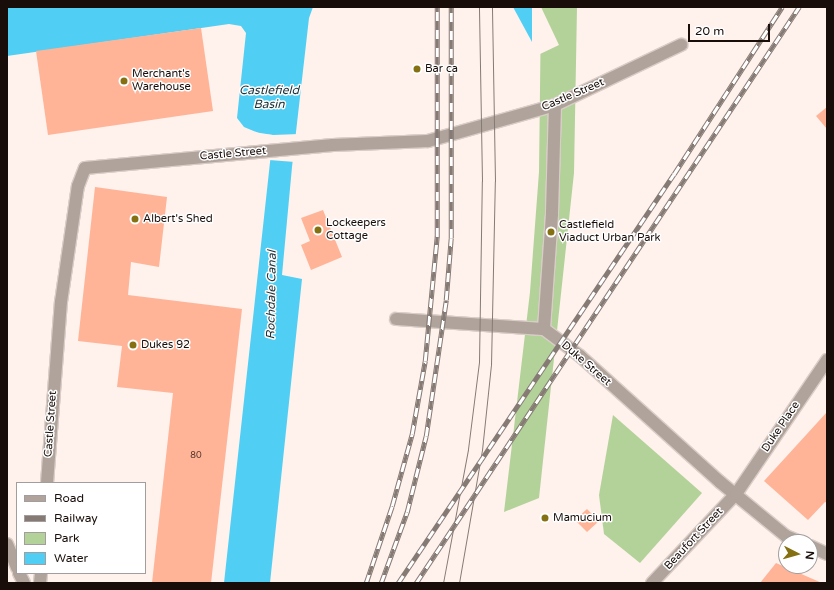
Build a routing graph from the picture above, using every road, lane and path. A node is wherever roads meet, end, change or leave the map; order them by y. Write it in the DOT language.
graph roads {
  1 [pos="681,45"];
  2 [pos="555,105"];
  3 [pos="396,319"];
  4 [pos="544,329"];
  5 [pos="827,360"];
  6 [pos="47,482"];
  7 [pos="736,494"];
  8 [pos="784,534"];
  9 [pos="7,544"];
  10 [pos="16,566"];
  11 [pos="20,574"];
  12 [pos="24,583"];
  13 [pos="652,583"];
  1 -- 2 [label="street, Castle Street"];
  2 -- 4 [label="street"];
  2 -- 6 [label="street, Castle Street"];
  3 -- 4 [label="street"];
  4 -- 7 [label="street, Duke Street"];
  5 -- 7 [label="street, Duke Place"];
  7 -- 8 [label="street, Duke Street"];
  7 -- 13 [label="street, Beaufort Street"];
  9 -- 10 [label="street"];
  11 -- 12 [label="street"];
}
